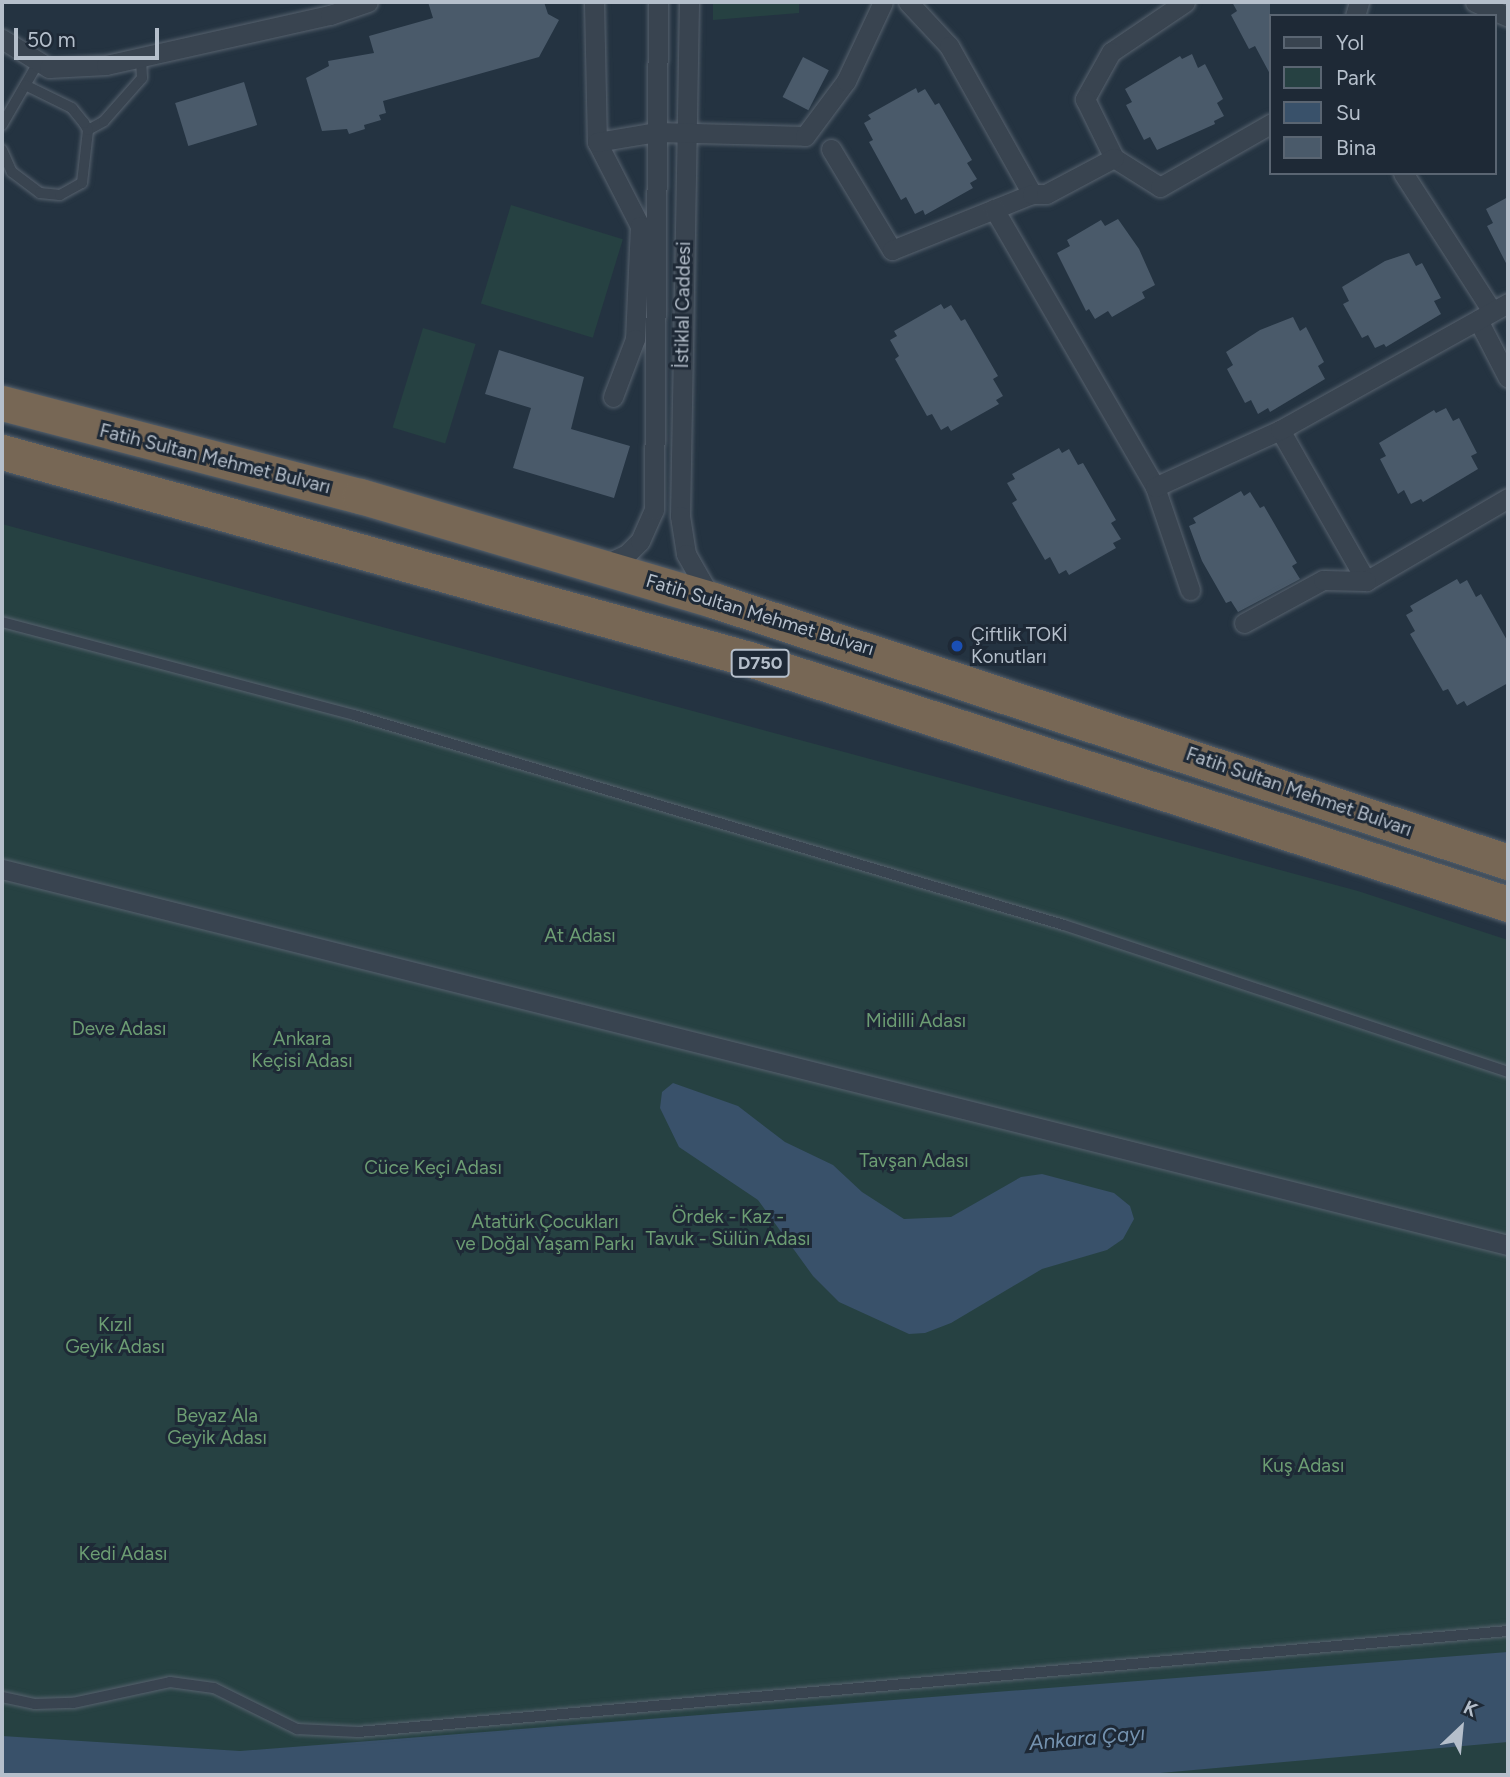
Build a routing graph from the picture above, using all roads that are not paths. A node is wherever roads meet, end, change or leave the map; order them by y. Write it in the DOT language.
graph roads {
  1 [pos="368,2"];
  2 [pos="594,2"];
  3 [pos="658,2"];
  4 [pos="689,2"];
  5 [pos="883,2"];
  6 [pos="908,2"];
  7 [pos="1185,2"];
  8 [pos="1475,2"];
  9 [pos="328,8"];
  10 [pos="1508,17"];
  11 [pos="2,39"];
  12 [pos="141,60"];
  13 [pos="38,63"];
  14 [pos="25,85"];
  15 [pos="2,125"];
  16 [pos="1268,125"];
  17 [pos="88,130"];
  18 [pos="657,132"];
  19 [pos="687,134"];
  20 [pos="597,142"];
  21 [pos="831,149"];
  22 [pos="2,150"];
  23 [pos="1114,158"];
  24 [pos="1404,175"];
  25 [pos="1032,194"];
  26 [pos="994,209"];
  27 [pos="1493,311"];
  28 [pos="1508,378"];
  29 [pos="613,397"];
  30 [pos="2,403"];
  31 [pos="1280,430"];
  32 [pos="2,452"];
  33 [pos="1155,487"];
  34 [pos="1508,498"];
  35 [pos="601,566"];
  36 [pos="1366,581"];
  37 [pos="1190,590"];
  38 [pos="713,600"];
  39 [pos="2,622"];
  40 [pos="1244,623"];
  41 [pos="1508,862"];
  42 [pos="2,869"];
  43 [pos="1508,904"];
  44 [pos="1508,1072"];
  45 [pos="1508,1245"];
  46 [pos="1508,1631"];
  47 [pos="2,1697"];
  1 -- 9 [label="street"];
  2 -- 20 [label="street"];
  3 -- 18 [label="street, İstiklal Caddesi"];
  4 -- 19 [label="street, İstiklal Caddesi"];
  5 -- 19 [label="street"];
  6 -- 25 [label="street"];
  7 -- 23 [label="street"];
  8 -- 10 [label="street"];
  9 -- 12 [label="street"];
  11 -- 13 [label="street"];
  12 -- 13 [label="street"];
  12 -- 17 [label="lane"];
  13 -- 14 [label="lane"];
  14 -- 15 [label="lane"];
  14 -- 17 [label="lane"];
  16 -- 23 [label="street"];
  17 -- 22 [label="lane"];
  18 -- 19 [label="street"];
  18 -- 20 [label="street"];
  18 -- 35 [label="street, İstiklal Caddesi"];
  19 -- 38 [label="street, İstiklal Caddesi"];
  20 -- 29 [label="street"];
  21 -- 26 [label="street"];
  23 -- 25 [label="street"];
  24 -- 27 [label="street"];
  25 -- 26 [label="street"];
  26 -- 33 [label="street"];
  27 -- 28 [label="street"];
  27 -- 31 [label="street"];
  30 -- 35 [label="highway, Fatih Sultan Mehmet Bulvarı / D750"];
  31 -- 33 [label="street"];
  31 -- 36 [label="street"];
  32 -- 43 [label="highway, D750"];
  33 -- 37 [label="street"];
  34 -- 36 [label="street"];
  35 -- 38 [label="highway, Fatih Sultan Mehmet Bulvarı / D750"];
  36 -- 40 [label="street"];
  38 -- 41 [label="highway, Fatih Sultan Mehmet Bulvarı / D750"];
  39 -- 44 [label="lane"];
  42 -- 45 [label="street"];
  46 -- 47 [label="lane"];
}
